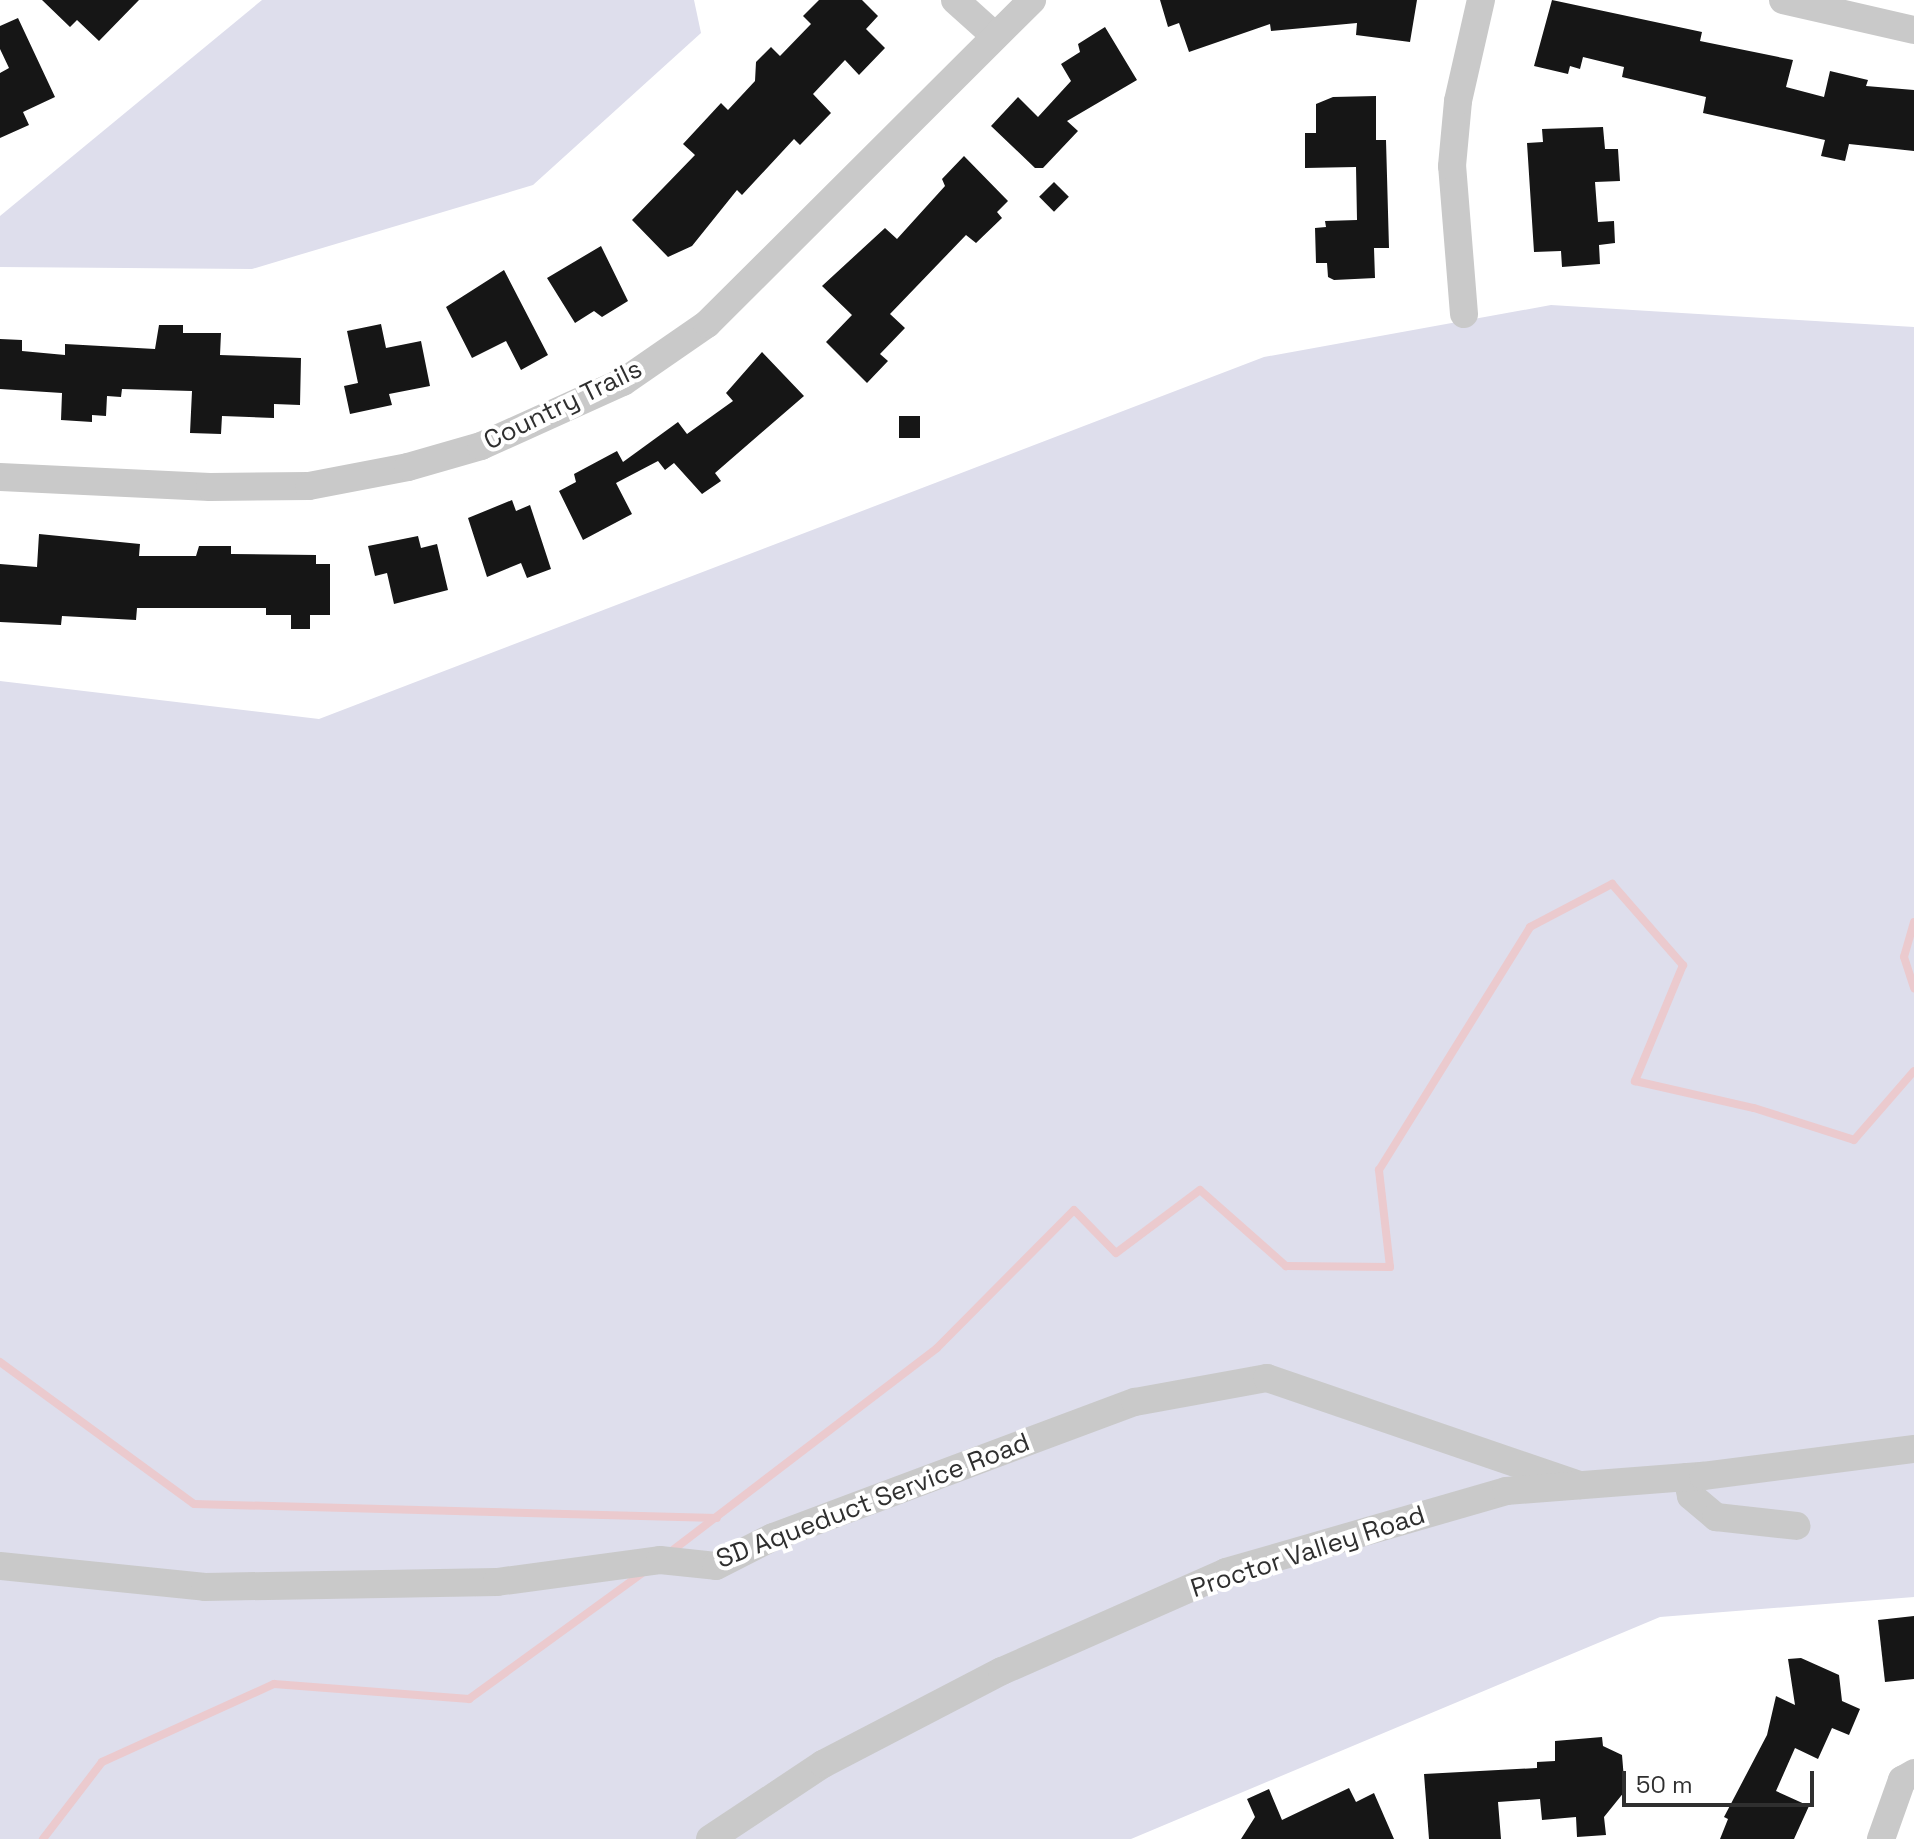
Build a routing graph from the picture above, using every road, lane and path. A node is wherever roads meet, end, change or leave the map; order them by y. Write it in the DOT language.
graph roads {
  1 [pos="955,0"];
  2 [pos="1032,0"];
  3 [pos="1481,0"];
  4 [pos="1783,0"];
  5 [pos="1914,30"];
  6 [pos="995,36"];
  7 [pos="1464,314"];
  8 [pos="0,477"];
  9 [pos="1914,1449"];
  10 [pos="1687,1477"];
  11 [pos="1580,1485"];
  12 [pos="1797,1526"];
  13 [pos="0,1566"];
  14 [pos="1914,1773"];
  15 [pos="710,1839"];
  16 [pos="1881,1839"];
  1 -- 6 [label="street"];
  2 -- 6 [label="street, Country Trails"];
  3 -- 7 [label="street"];
  4 -- 5 [label="street"];
  6 -- 8 [label="street, Country Trails"];
  9 -- 10 [label="street, Proctor Valley Road"];
  10 -- 11 [label="street, Proctor Valley Road"];
  10 -- 12 [label="street"];
  11 -- 13 [label="street, SD Aqueduct Service Road"];
  11 -- 15 [label="street, Proctor Valley Road"];
  14 -- 16 [label="street"];
}
